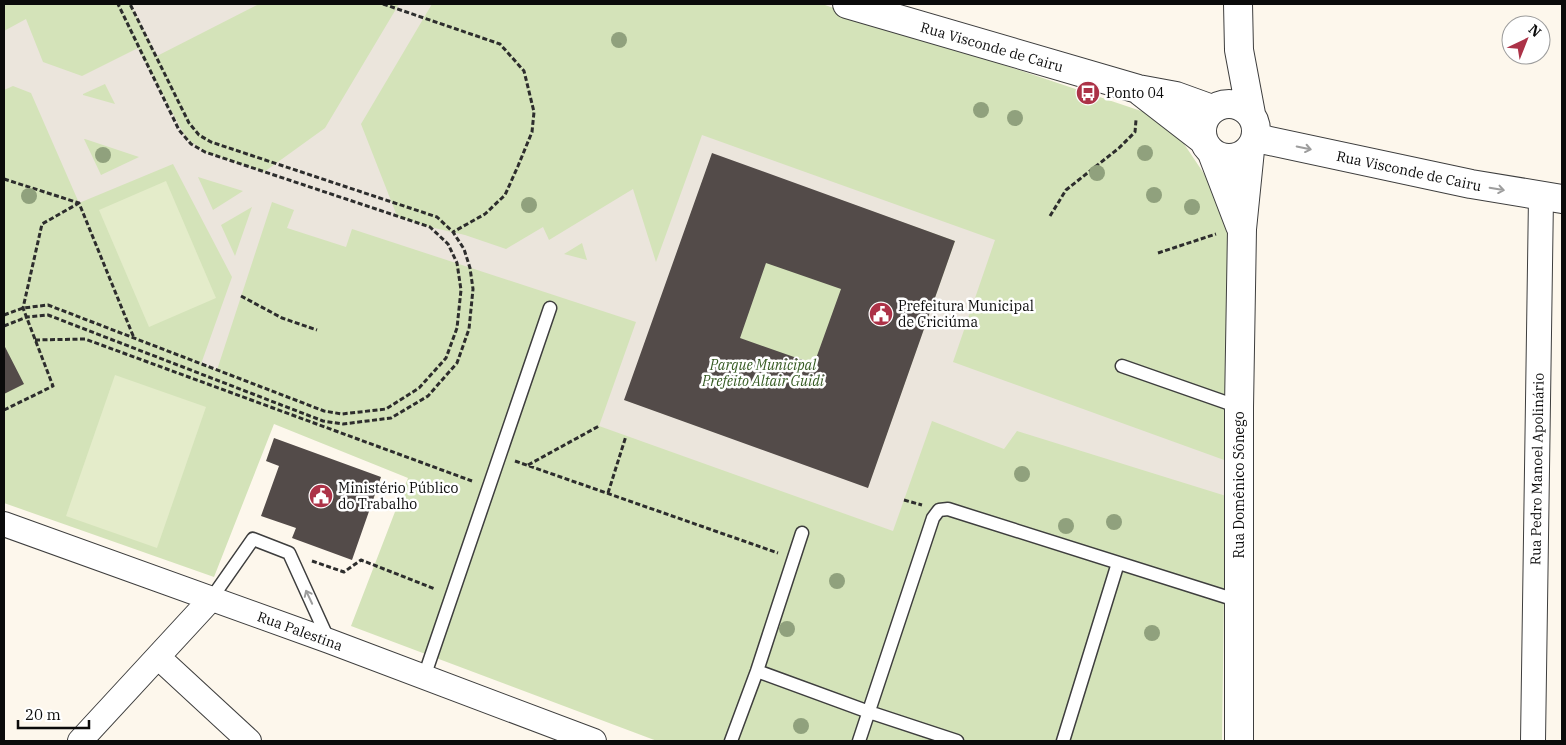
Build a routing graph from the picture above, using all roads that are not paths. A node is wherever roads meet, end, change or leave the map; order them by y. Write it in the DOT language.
graph roads {
  1 [pos="847,4"];
  2 [pos="1238,4"];
  3 [pos="875,9"];
  4 [pos="1239,50"];
  5 [pos="1138,89"];
  6 [pos="1214,108"];
  7 [pos="1252,134"];
  8 [pos="1207,146"];
  9 [pos="1552,198"];
  10 [pos="1242,230"];
  11 [pos="550,308"];
  12 [pos="1122,366"];
  13 [pos="1238,407"];
  14 [pos="4,524"];
  15 [pos="802,533"];
  16 [pos="1118,563"];
  17 [pos="212,599"];
  18 [pos="1239,602"];
  19 [pos="329,641"];
  20 [pos="158,657"];
  21 [pos="757,671"];
  22 [pos="424,677"];
  23 [pos="868,712"];
  24 [pos="80,741"];
  25 [pos="249,741"];
  26 [pos="594,741"];
  27 [pos="730,741"];
  28 [pos="859,741"];
  29 [pos="957,741"];
  30 [pos="1063,741"];
  31 [pos="1239,741"];
  32 [pos="1532,741"];
  1 -- 3 [label="street, Rua Visconde de Cairu"];
  2 -- 4 [label="street, Rua Domênico Sônego"];
  3 -- 5 [label="street, Rua Visconde de Cairu"];
  4 -- 6 [label="street, Rua Domênico Sônego"];
  4 -- 7 [label="street, Rua Domênico Sônego"];
  5 -- 6 [label="street, Rua Visconde de Cairu"];
  5 -- 8 [label="street, Rua Visconde de Cairu"];
  6 -- 7 [label="street"];
  6 -- 8 [label="street"];
  7 -- 8 [label="street"];
  7 -- 9 [label="street, Rua Visconde de Cairu, one-way"];
  7 -- 10 [label="street, Rua Domênico Sônego"];
  8 -- 10 [label="street, Rua Domênico Sônego"];
  9 -- 32 [label="street, Rua Pedro Manoel Apolinário"];
  10 -- 13 [label="street, Rua Domênico Sônego"];
  11 -- 22 [label="lane"];
  12 -- 13 [label="lane"];
  13 -- 18 [label="street, Rua Domênico Sônego"];
  14 -- 17 [label="street, Rua Palestina"];
  15 -- 21 [label="lane"];
  16 -- 18 [label="lane"];
  16 -- 23 [label="lane"];
  16 -- 30 [label="lane"];
  17 -- 19 [label="street, Rua Palestina"];
  19 -- 17 [label="lane, one-way"];
  17 -- 20 [label="street"];
  18 -- 31 [label="street, Rua Domênico Sônego"];
  19 -- 22 [label="street, Rua Palestina"];
  20 -- 24 [label="street"];
  20 -- 25 [label="street"];
  21 -- 23 [label="lane"];
  21 -- 27 [label="lane"];
  22 -- 26 [label="street, Rua Palestina"];
  23 -- 28 [label="lane"];
  23 -- 29 [label="lane"];
}
